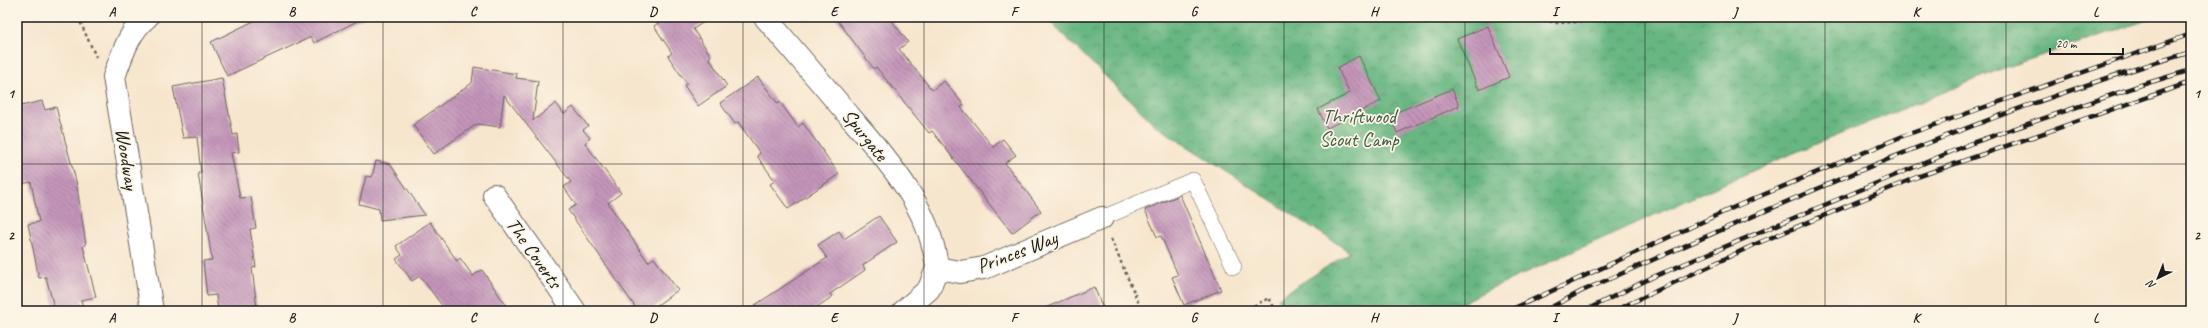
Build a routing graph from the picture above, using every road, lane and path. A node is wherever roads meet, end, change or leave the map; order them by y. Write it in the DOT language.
graph roads {
  1 [pos="78,17"];
  2 [pos="147,17"];
  3 [pos="765,17"];
  4 [pos="1526,17"];
  5 [pos="1679,17"];
  6 [pos="114,77"];
  7 [pos="494,195"];
  8 [pos="1102,218"];
  9 [pos="1234,266"];
  10 [pos="937,268"];
  11 [pos="152,311"];
  12 [pos="575,311"];
  13 [pos="904,311"];
  14 [pos="1142,311"];
  15 [pos="1243,311"];
  16 [pos="1276,311"];
  1 -- 6 [label="path"];
  2 -- 6 [label="street, Woodway"];
  3 -- 10 [label="street, Spurgate"];
  4 -- 5 [label="path"];
  6 -- 11 [label="street, Woodway"];
  7 -- 12 [label="street, The Coverts"];
  8 -- 9 [label="lane"];
  8 -- 10 [label="street, Princes Way"];
  8 -- 14 [label="path"];
  10 -- 13 [label="street"];
  15 -- 16 [label="path"];
}
